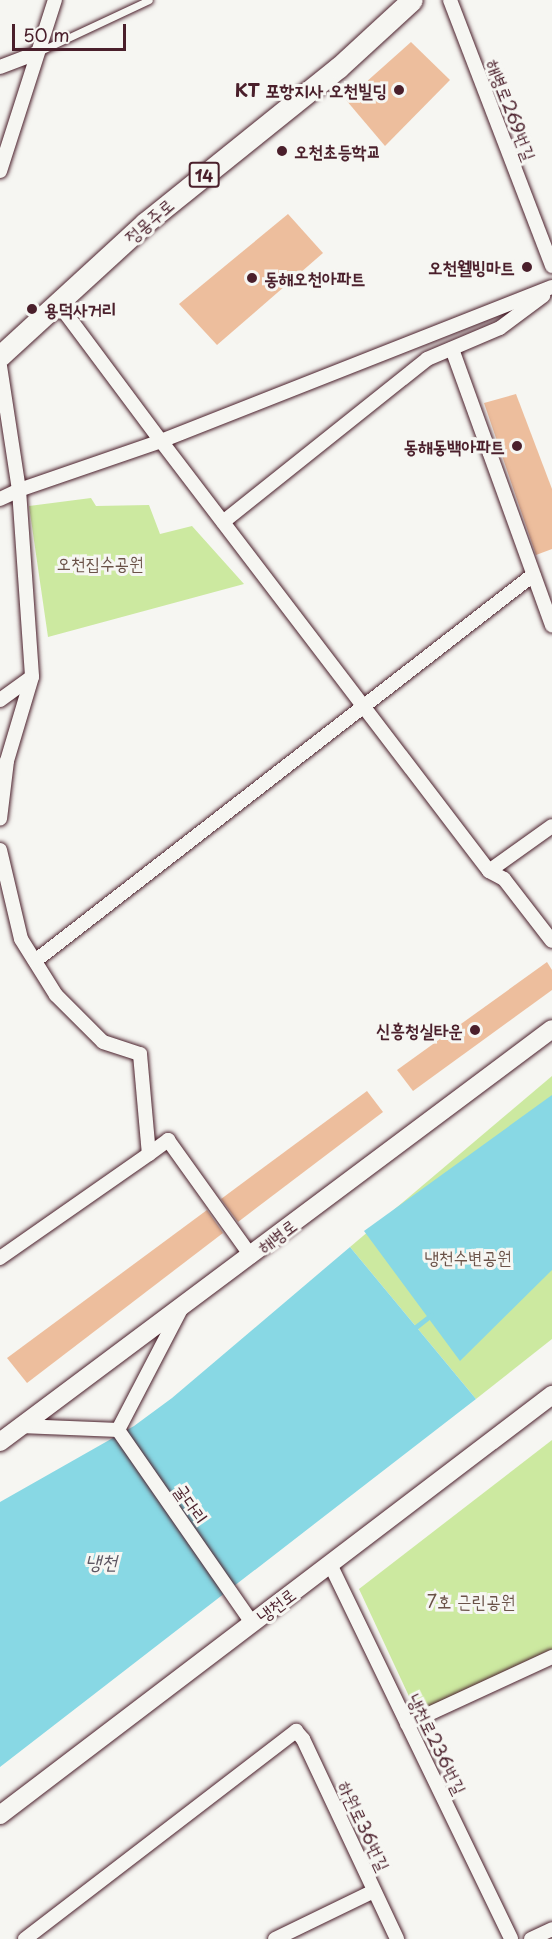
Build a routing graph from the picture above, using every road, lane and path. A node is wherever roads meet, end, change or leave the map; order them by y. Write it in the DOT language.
graph roads {
  1 [pos="55,0"];
  2 [pos="149,0"];
  3 [pos="412,0"];
  4 [pos="450,0"];
  5 [pos="37,52"];
  6 [pos="0,67"];
  7 [pos="0,171"];
  8 [pos="552,266"];
  9 [pos="552,288"];
  10 [pos="58,303"];
  11 [pos="452,349"];
  12 [pos="0,356"];
  13 [pos="0,366"];
  14 [pos="162,441"];
  15 [pos="19,490"];
  16 [pos="0,499"];
  17 [pos="223,522"];
  18 [pos="533,575"];
  19 [pos="552,626"];
  20 [pos="32,676"];
  21 [pos="0,700"];
  22 [pos="363,706"];
  23 [pos="0,819"];
  24 [pos="552,826"];
  25 [pos="0,850"];
  26 [pos="489,872"];
  27 [pos="552,941"];
  28 [pos="35,961"];
  29 [pos="552,1029"];
  30 [pos="149,1154"];
  31 [pos="251,1256"];
  32 [pos="0,1258"];
  33 [pos="183,1306"];
  34 [pos="552,1395"];
  35 [pos="21,1426"];
  36 [pos="119,1431"];
  37 [pos="0,1442"];
  38 [pos="330,1564"];
  39 [pos="252,1623"];
  40 [pos="552,1657"];
  41 [pos="407,1724"];
  42 [pos="0,1815"];
  43 [pos="374,1891"];
  44 [pos="552,1929"];
  45 [pos="25,1939"];
  46 [pos="274,1939"];
  47 [pos="397,1939"];
  48 [pos="511,1939"];
  49 [pos="531,1939"];
  1 -- 5 [label="street"];
  2 -- 5 [label="lane"];
  3 -- 10 [label="main road, 정몽주로 / 14"];
  4 -- 8 [label="street, 해병로269번길"];
  5 -- 6 [label="street"];
  5 -- 7 [label="street"];
  9 -- 11 [label="street"];
  9 -- 14 [label="street"];
  10 -- 12 [label="main road, 정몽주로 / 14"];
  10 -- 14 [label="street"];
  11 -- 17 [label="street"];
  11 -- 18 [label="street"];
  13 -- 15 [label="street"];
  14 -- 15 [label="street"];
  14 -- 17 [label="street"];
  15 -- 16 [label="street"];
  15 -- 20 [label="street"];
  17 -- 22 [label="street"];
  18 -- 19 [label="street"];
  18 -- 22 [label="street"];
  20 -- 21 [label="street"];
  20 -- 23 [label="street"];
  22 -- 26 [label="street"];
  22 -- 28 [label="street"];
  24 -- 26 [label="street"];
  25 -- 28 [label="street"];
  26 -- 27 [label="street"];
  28 -- 30 [label="street"];
  29 -- 31 [label="main road, 해병로"];
  30 -- 31 [label="street"];
  30 -- 32 [label="street"];
  31 -- 33 [label="main road, 해병로"];
  33 -- 35 [label="main road, 해병로"];
  33 -- 36 [label="street"];
  34 -- 38 [label="main road, 냉천로"];
  35 -- 36 [label="street"];
  35 -- 37 [label="main road, 해병로"];
  36 -- 39 [label="street, 굴다리"];
  38 -- 39 [label="main road, 냉천로"];
  38 -- 41 [label="street, 냉천로236번길"];
  39 -- 42 [label="main road, 냉천로"];
  40 -- 41 [label="street"];
  41 -- 48 [label="street, 냉천로236번길"];
  43 -- 45 [label="street, 하원로36번길"];
  43 -- 46 [label="street"];
  43 -- 47 [label="street, 하원로36번길"];
  44 -- 49 [label="street"];
}
